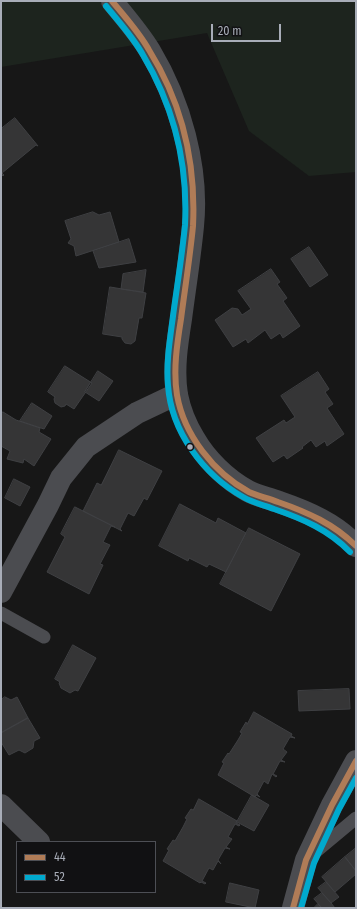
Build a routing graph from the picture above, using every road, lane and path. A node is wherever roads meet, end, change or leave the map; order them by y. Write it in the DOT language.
graph roads {
  1 [pos="112,1"];
  2 [pos="177,394"];
  3 [pos="356,546"];
  4 [pos="1,592"];
  5 [pos="1,612"];
  6 [pos="44,637"];
  7 [pos="356,761"];
  8 [pos="1,805"];
  9 [pos="356,818"];
  10 [pos="38,841"];
  11 [pos="306,860"];
  12 [pos="293,908"];
  1 -- 2 [label="street"];
  2 -- 3 [label="street"];
  2 -- 4 [label="street"];
  5 -- 6 [label="lane"];
  7 -- 11 [label="street"];
  8 -- 10 [label="street"];
  9 -- 11 [label="lane"];
  11 -- 12 [label="street"];
}
